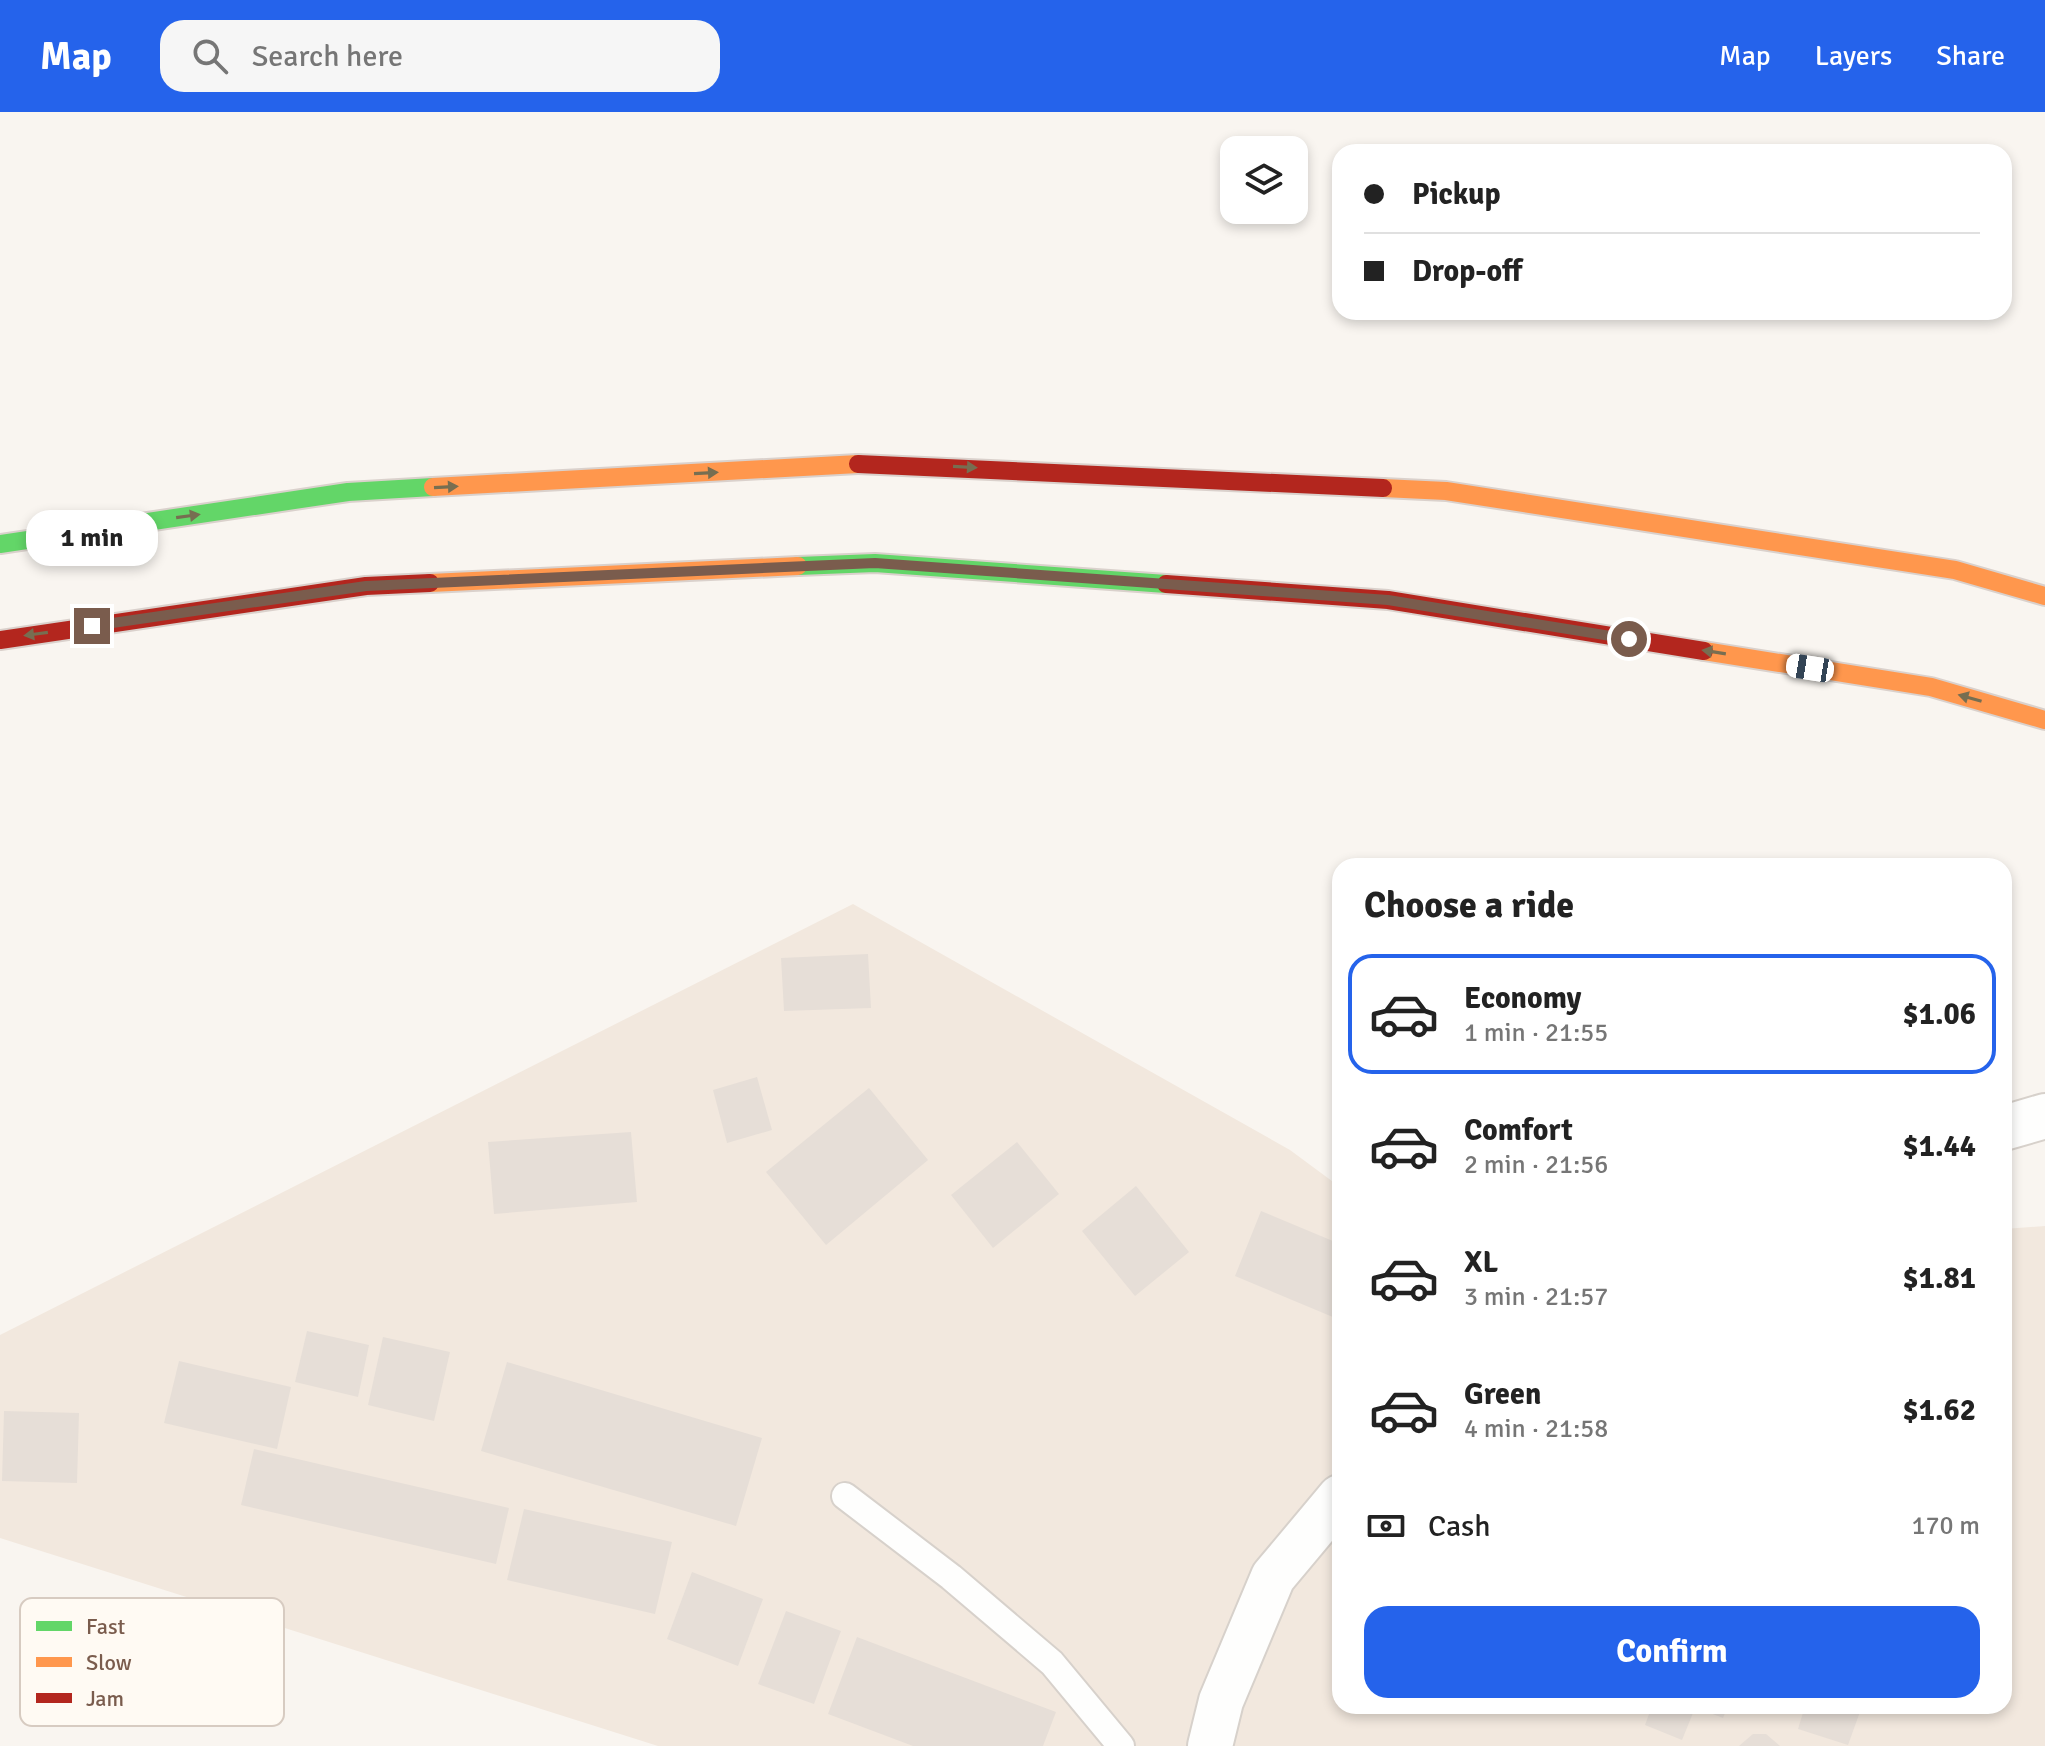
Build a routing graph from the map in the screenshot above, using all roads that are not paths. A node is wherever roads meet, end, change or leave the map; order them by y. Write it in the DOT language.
graph roads {
  1 [pos="0,544"];
  2 [pos="2045,596"];
  3 [pos="0,640"];
  4 [pos="2045,720"];
  5 [pos="2045,1116"];
  6 [pos="2012,1126"];
  7 [pos="845,1496"];
  8 [pos="1332,1507"];
  9 [pos="1121,1746"];
  10 [pos="1210,1746"];
  1 -- 2 [label="main road, one-way"];
  4 -- 3 [label="main road, one-way"];
  5 -- 6 [label="street"];
  7 -- 9 [label="lane"];
  8 -- 10 [label="street"];
}
